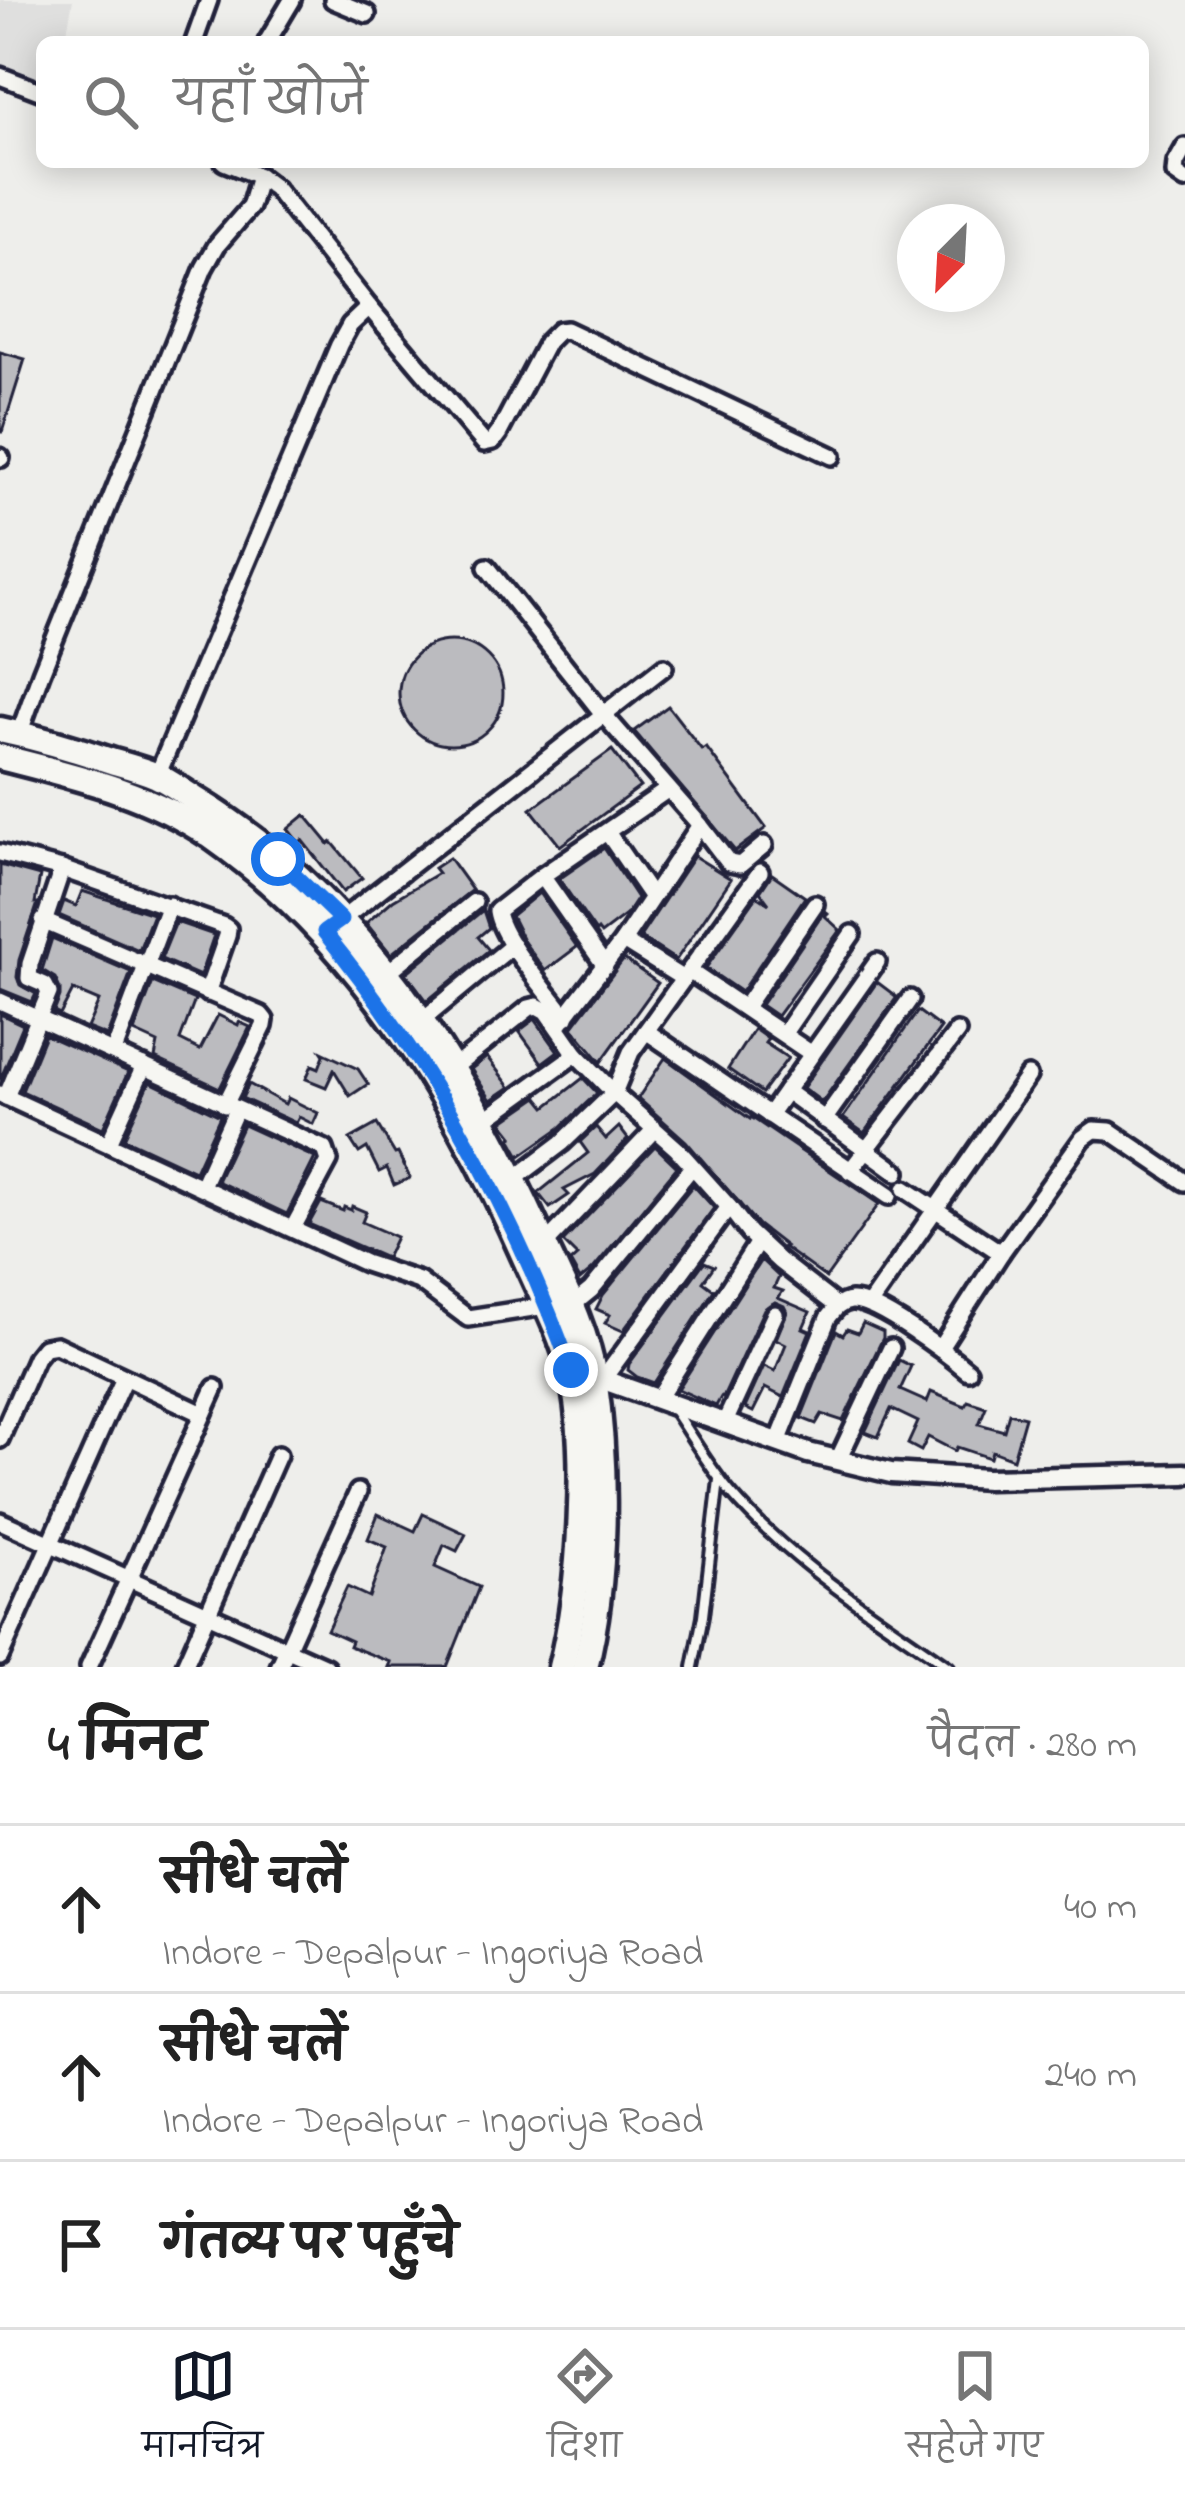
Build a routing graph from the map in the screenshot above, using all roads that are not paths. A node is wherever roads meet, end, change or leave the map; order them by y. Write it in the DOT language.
graph roads {
  1 [pos="209,0"];
  2 [pos="292,0"];
  3 [pos="333,0"];
  4 [pos="367,14"];
  5 [pos="196,36"];
  6 [pos="270,36"];
  7 [pos="0,76"];
  8 [pos="36,90"];
  9 [pos="1185,147"];
  10 [pos="239,168"];
  11 [pos="259,176"];
  12 [pos="1185,181"];
  13 [pos="369,307"];
  14 [pos="832,456"];
  15 [pos="487,567"];
  16 [pos="664,667"];
  17 [pos="604,716"];
  18 [pos="10,732"];
  19 [pos="0,757"];
  20 [pos="157,776"];
  21 [pos="667,790"];
  22 [pos="700,825"];
  23 [pos="607,832"];
  24 [pos="764,845"];
  25 [pos="0,854"];
  26 [pos="62,869"];
  27 [pos="760,872"];
  28 [pos="542,876"];
  29 [pos="651,896"];
  30 [pos="474,902"];
  31 [pos="815,904"];
  32 [pos="170,905"];
  33 [pos="43,921"];
  34 [pos="333,926"];
  35 [pos="852,934"];
  36 [pos="623,941"];
  37 [pos="513,945"];
  38 [pos="877,962"];
  39 [pos="146,965"];
  40 [pos="605,966"];
  41 [pos="387,974"];
  42 [pos="686,974"];
  43 [pos="208,993"];
  44 [pos="910,999"];
  45 [pos="0,1001"];
  46 [pos="745,1006"];
  47 [pos="40,1019"];
  48 [pos="420,1022"];
  49 [pos="561,1023"];
  50 [pos="646,1031"];
  51 [pos="958,1032"];
  52 [pos="784,1034"];
  53 [pos="114,1051"];
  54 [pos="576,1054"];
  55 [pos="812,1054"];
  56 [pos="144,1066"];
  57 [pos="452,1069"];
  58 [pos="1028,1076"];
  59 [pos="785,1091"];
  60 [pos="614,1093"];
  61 [pos="3,1096"];
  62 [pos="231,1107"];
  63 [pos="769,1115"];
  64 [pos="824,1120"];
  65 [pos="482,1122"];
  66 [pos="654,1130"];
  67 [pos="109,1143"];
  68 [pos="866,1151"];
  69 [pos="692,1167"];
  70 [pos="850,1171"];
  71 [pos="898,1172"];
  72 [pos="513,1180"];
  73 [pos="1185,1182"];
  74 [pos="202,1186"];
  75 [pos="729,1207"];
  76 [pos="936,1208"];
  77 [pos="293,1228"];
  78 [pos="758,1242"];
  79 [pos="544,1245"];
  80 [pos="1001,1252"];
  81 [pos="558,1304"];
  82 [pos="869,1305"];
  83 [pos="837,1306"];
  84 [pos="775,1313"];
  85 [pos="891,1348"];
  86 [pos="940,1348"];
  87 [pos="968,1371"];
  88 [pos="589,1375"];
  89 [pos="124,1378"];
  90 [pos="215,1388"];
  91 [pos="663,1400"];
  92 [pos="203,1414"];
  93 [pos="725,1422"];
  94 [pos="0,1439"];
  95 [pos="778,1442"];
  96 [pos="278,1455"];
  97 [pos="838,1460"];
  98 [pos="1185,1474"];
  99 [pos="719,1478"];
  100 [pos="358,1492"];
  101 [pos="0,1521"];
  102 [pos="50,1543"];
  103 [pos="129,1579"];
  104 [pos="208,1614"];
  105 [pos="287,1649"];
  106 [pos="0,1657"];
  107 [pos="89,1667"];
  108 [pos="184,1667"];
  109 [pos="279,1667"];
  110 [pos="326,1667"];
  111 [pos="561,1667"];
  112 [pos="585,1667"];
  113 [pos="693,1667"];
  114 [pos="950,1667"];
  1 -- 5 [label="street"];
  2 -- 6 [label="street"];
  3 -- 4 [label="street"];
  7 -- 8 [label="street"];
  9 -- 12 [label="street"];
  10 -- 11 [label="street"];
  11 -- 13 [label="street"];
  11 -- 18 [label="street"];
  13 -- 14 [label="street"];
  13 -- 20 [label="street"];
  15 -- 17 [label="street"];
  16 -- 17 [label="street"];
  17 -- 21 [label="street"];
  17 -- 34 [label="street"];
  18 -- 20 [label="main road"];
  19 -- 34 [label="main road"];
  20 -- 34 [label="main road"];
  21 -- 22 [label="street"];
  21 -- 23 [label="street"];
  22 -- 24 [label="street"];
  22 -- 29 [label="street"];
  23 -- 28 [label="street"];
  23 -- 29 [label="street"];
  25 -- 26 [label="street"];
  26 -- 32 [label="street"];
  26 -- 33 [label="street"];
  27 -- 42 [label="street"];
  28 -- 37 [label="street"];
  28 -- 40 [label="street"];
  29 -- 36 [label="street"];
  30 -- 41 [label="street"];
  31 -- 46 [label="street"];
  32 -- 39 [label="street"];
  32 -- 43 [label="street"];
  33 -- 39 [label="street"];
  33 -- 47 [label="street"];
  34 -- 41 [label="main road"];
  34 -- 81 [label="main road"];
  35 -- 52 [label="street"];
  36 -- 40 [label="street"];
  36 -- 42 [label="street"];
  37 -- 48 [label="street"];
  37 -- 49 [label="street"];
  38 -- 55 [label="street"];
  39 -- 43 [label="street"];
  39 -- 53 [label="street"];
  40 -- 49 [label="street"];
  41 -- 48 [label="main road"];
  42 -- 46 [label="street"];
  42 -- 50 [label="street"];
  43 -- 62 [label="street"];
  44 -- 64 [label="street"];
  45 -- 47 [label="street"];
  46 -- 52 [label="street"];
  47 -- 53 [label="street"];
  47 -- 61 [label="street"];
  48 -- 57 [label="main road"];
  49 -- 54 [label="street"];
  49 -- 57 [label="street"];
  50 -- 60 [label="street"];
  50 -- 63 [label="street"];
  51 -- 68 [label="street"];
  52 -- 55 [label="street"];
  53 -- 56 [label="street"];
  54 -- 60 [label="street"];
  54 -- 65 [label="street"];
  55 -- 59 [label="street"];
  56 -- 62 [label="street"];
  56 -- 67 [label="street"];
  57 -- 65 [label="main road"];
  58 -- 76 [label="street"];
  59 -- 63 [label="street"];
  59 -- 64 [label="street"];
  60 -- 66 [label="street"];
  60 -- 72 [label="street"];
  61 -- 67 [label="street"];
  62 -- 74 [label="street"];
  62 -- 77 [label="street"];
  63 -- 70 [label="street"];
  64 -- 68 [label="street"];
  65 -- 72 [label="main road"];
  66 -- 69 [label="street"];
  66 -- 79 [label="street"];
  67 -- 74 [label="street"];
  68 -- 70 [label="street"];
  68 -- 71 [label="street"];
  69 -- 75 [label="street"];
  69 -- 81 [label="street"];
  70 -- 76 [label="street"];
  72 -- 79 [label="main road"];
  73 -- 80 [label="street"];
  74 -- 77 [label="street"];
  75 -- 78 [label="street"];
  75 -- 88 [label="street"];
  76 -- 80 [label="street"];
  76 -- 82 [label="street"];
  77 -- 81 [label="street"];
  78 -- 83 [label="street"];
  78 -- 91 [label="street"];
  79 -- 81 [label="main road"];
  80 -- 86 [label="street"];
  81 -- 88 [label="main road"];
  82 -- 83 [label="street"];
  82 -- 86 [label="street"];
  83 -- 95 [label="street"];
  84 -- 93 [label="street"];
  85 -- 97 [label="street"];
  86 -- 87 [label="street"];
  88 -- 91 [label="street"];
  88 -- 111 [label="main road"];
  88 -- 112 [label="main road"];
  89 -- 92 [label="street"];
  89 -- 94 [label="street"];
  89 -- 102 [label="street"];
  90 -- 92 [label="street"];
  91 -- 93 [label="street"];
  91 -- 99 [label="lane"];
  92 -- 103 [label="street"];
  93 -- 95 [label="street"];
  95 -- 97 [label="street"];
  96 -- 104 [label="street"];
  97 -- 98 [label="street"];
  99 -- 113 [label="lane"];
  99 -- 114 [label="lane"];
  100 -- 105 [label="street"];
  101 -- 102 [label="street"];
  102 -- 103 [label="street"];
  102 -- 106 [label="street"];
  103 -- 104 [label="street"];
  103 -- 107 [label="street"];
  104 -- 105 [label="street"];
  104 -- 108 [label="street"];
  105 -- 109 [label="street"];
  105 -- 110 [label="street"];
}
